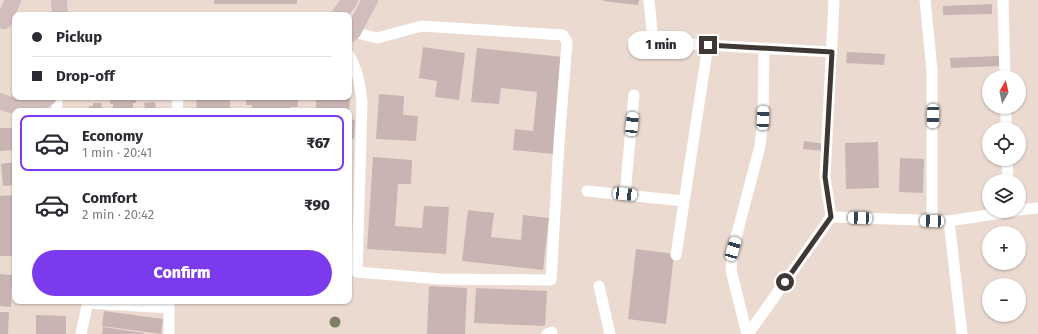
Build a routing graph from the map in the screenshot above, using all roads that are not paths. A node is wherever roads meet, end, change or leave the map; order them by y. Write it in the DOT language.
graph roads {
  1 [pos="13,0"];
  2 [pos="59,0"];
  3 [pos="350,0"];
  4 [pos="370,0"];
  5 [pos="649,0"];
  6 [pos="834,0"];
  7 [pos="925,0"];
  8 [pos="1003,0"];
  9 [pos="60,12"];
  10 [pos="341,12"];
  11 [pos="6,21"];
  12 [pos="352,31"];
  13 [pos="352,33"];
  14 [pos="634,40"];
  15 [pos="652,42"];
  16 [pos="708,45"];
  17 [pos="764,48"];
  18 [pos="832,52"];
  19 [pos="352,60"];
  20 [pos="1005,70"];
  21 [pos="634,95"];
  22 [pos="44,100"];
  23 [pos="4,107"];
  24 [pos="587,190"];
  25 [pos="625,194"];
  26 [pos="684,201"];
  27 [pos="1038,208"];
  28 [pos="1026,209"];
  29 [pos="982,216"];
  30 [pos="831,217"];
  31 [pos="932,221"];
  32 [pos="949,222"];
  33 [pos="676,255"];
  34 [pos="599,286"];
  35 [pos="88,304"];
  36 [pos="142,304"];
  37 [pos="169,305"];
  38 [pos="81,334"];
  39 [pos="169,334"];
  40 [pos="610,334"];
  41 [pos="747,334"];
  42 [pos="962,334"];
  1 -- 11 [label="street"];
  2 -- 9 [label="street"];
  3 -- 10 [label="street"];
  4 -- 12 [label="street"];
  5 -- 15 [label="street"];
  6 -- 18 [label="street"];
  7 -- 31 [label="street"];
  8 -- 20 [label="street"];
  13 -- 19 [label="street"];
  14 -- 15 [label="street"];
  15 -- 16 [label="street"];
  16 -- 17 [label="street"];
  16 -- 26 [label="street"];
  17 -- 18 [label="street"];
  17 -- 41 [label="street"];
  18 -- 30 [label="street"];
  21 -- 25 [label="street"];
  22 -- 23 [label="street"];
  24 -- 25 [label="street"];
  25 -- 26 [label="street"];
  26 -- 33 [label="street"];
  27 -- 28 [label="street"];
  29 -- 32 [label="street"];
  30 -- 31 [label="street"];
  30 -- 41 [label="street"];
  31 -- 32 [label="street"];
  32 -- 42 [label="street"];
  34 -- 40 [label="street"];
  35 -- 38 [label="street"];
  36 -- 37 [label="street"];
  37 -- 39 [label="street"];
}
